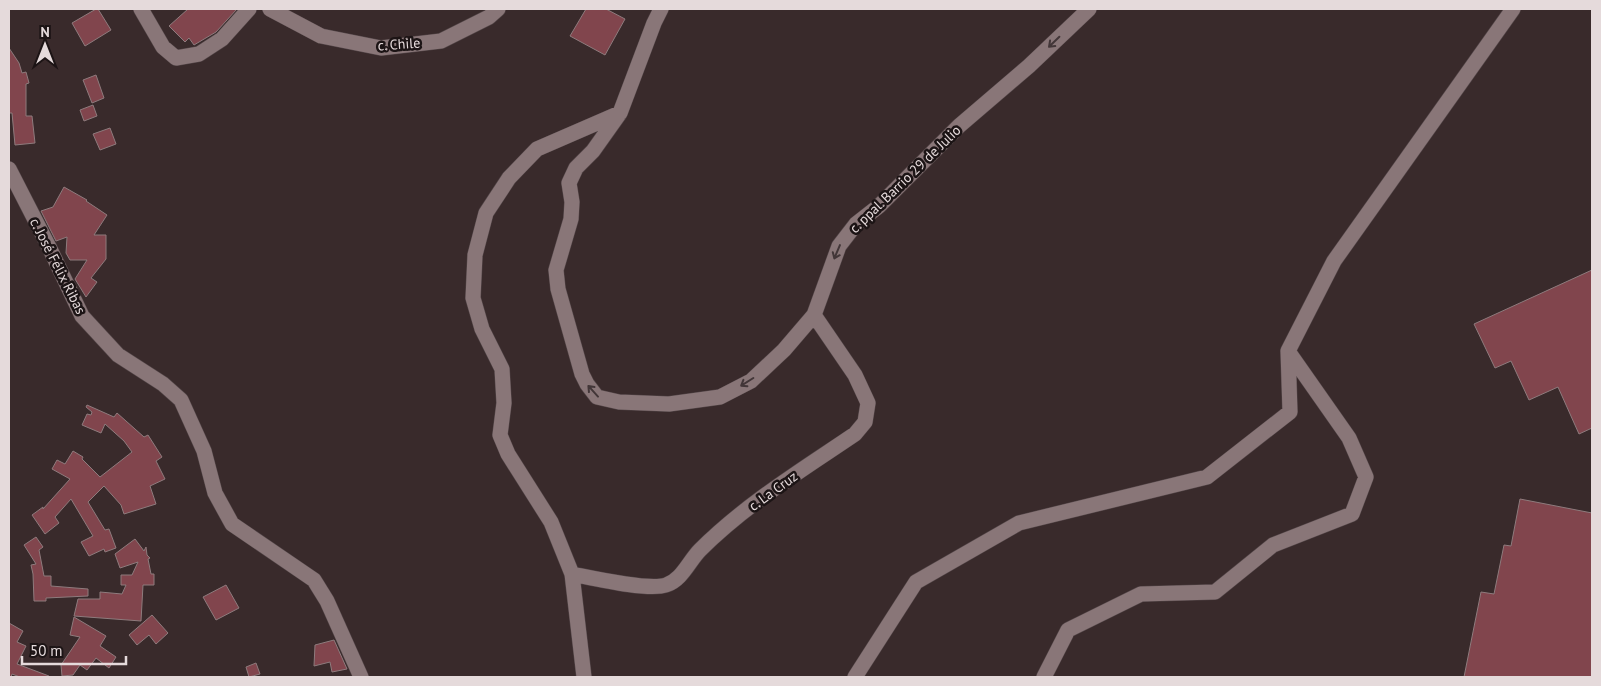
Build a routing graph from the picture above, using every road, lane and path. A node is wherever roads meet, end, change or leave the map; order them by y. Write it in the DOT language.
graph roads {
  1 [pos="141,9"];
  2 [pos="249,9"];
  3 [pos="270,9"];
  4 [pos="498,9"];
  5 [pos="661,9"];
  6 [pos="1089,9"];
  7 [pos="1513,9"];
  8 [pos="620,113"];
  9 [pos="9,169"];
  10 [pos="814,315"];
  11 [pos="1288,351"];
  12 [pos="572,574"];
  13 [pos="361,677"];
  14 [pos="584,677"];
  15 [pos="855,677"];
  16 [pos="1044,677"];
  1 -- 2 [label="street"];
  3 -- 4 [label="street, c. Chile"];
  5 -- 8 [label="street"];
  6 -- 10 [label="street, c. ppal. Barrio 29 de Julio, one-way"];
  7 -- 11 [label="street"];
  10 -- 8 [label="street, c. ppal. Barrio 29 de Julio, one-way"];
  8 -- 12 [label="street"];
  9 -- 13 [label="street, c. José Félix Ribas"];
  10 -- 12 [label="street, c. La Cruz"];
  11 -- 15 [label="street"];
  11 -- 16 [label="street"];
  12 -- 14 [label="street"];
}
